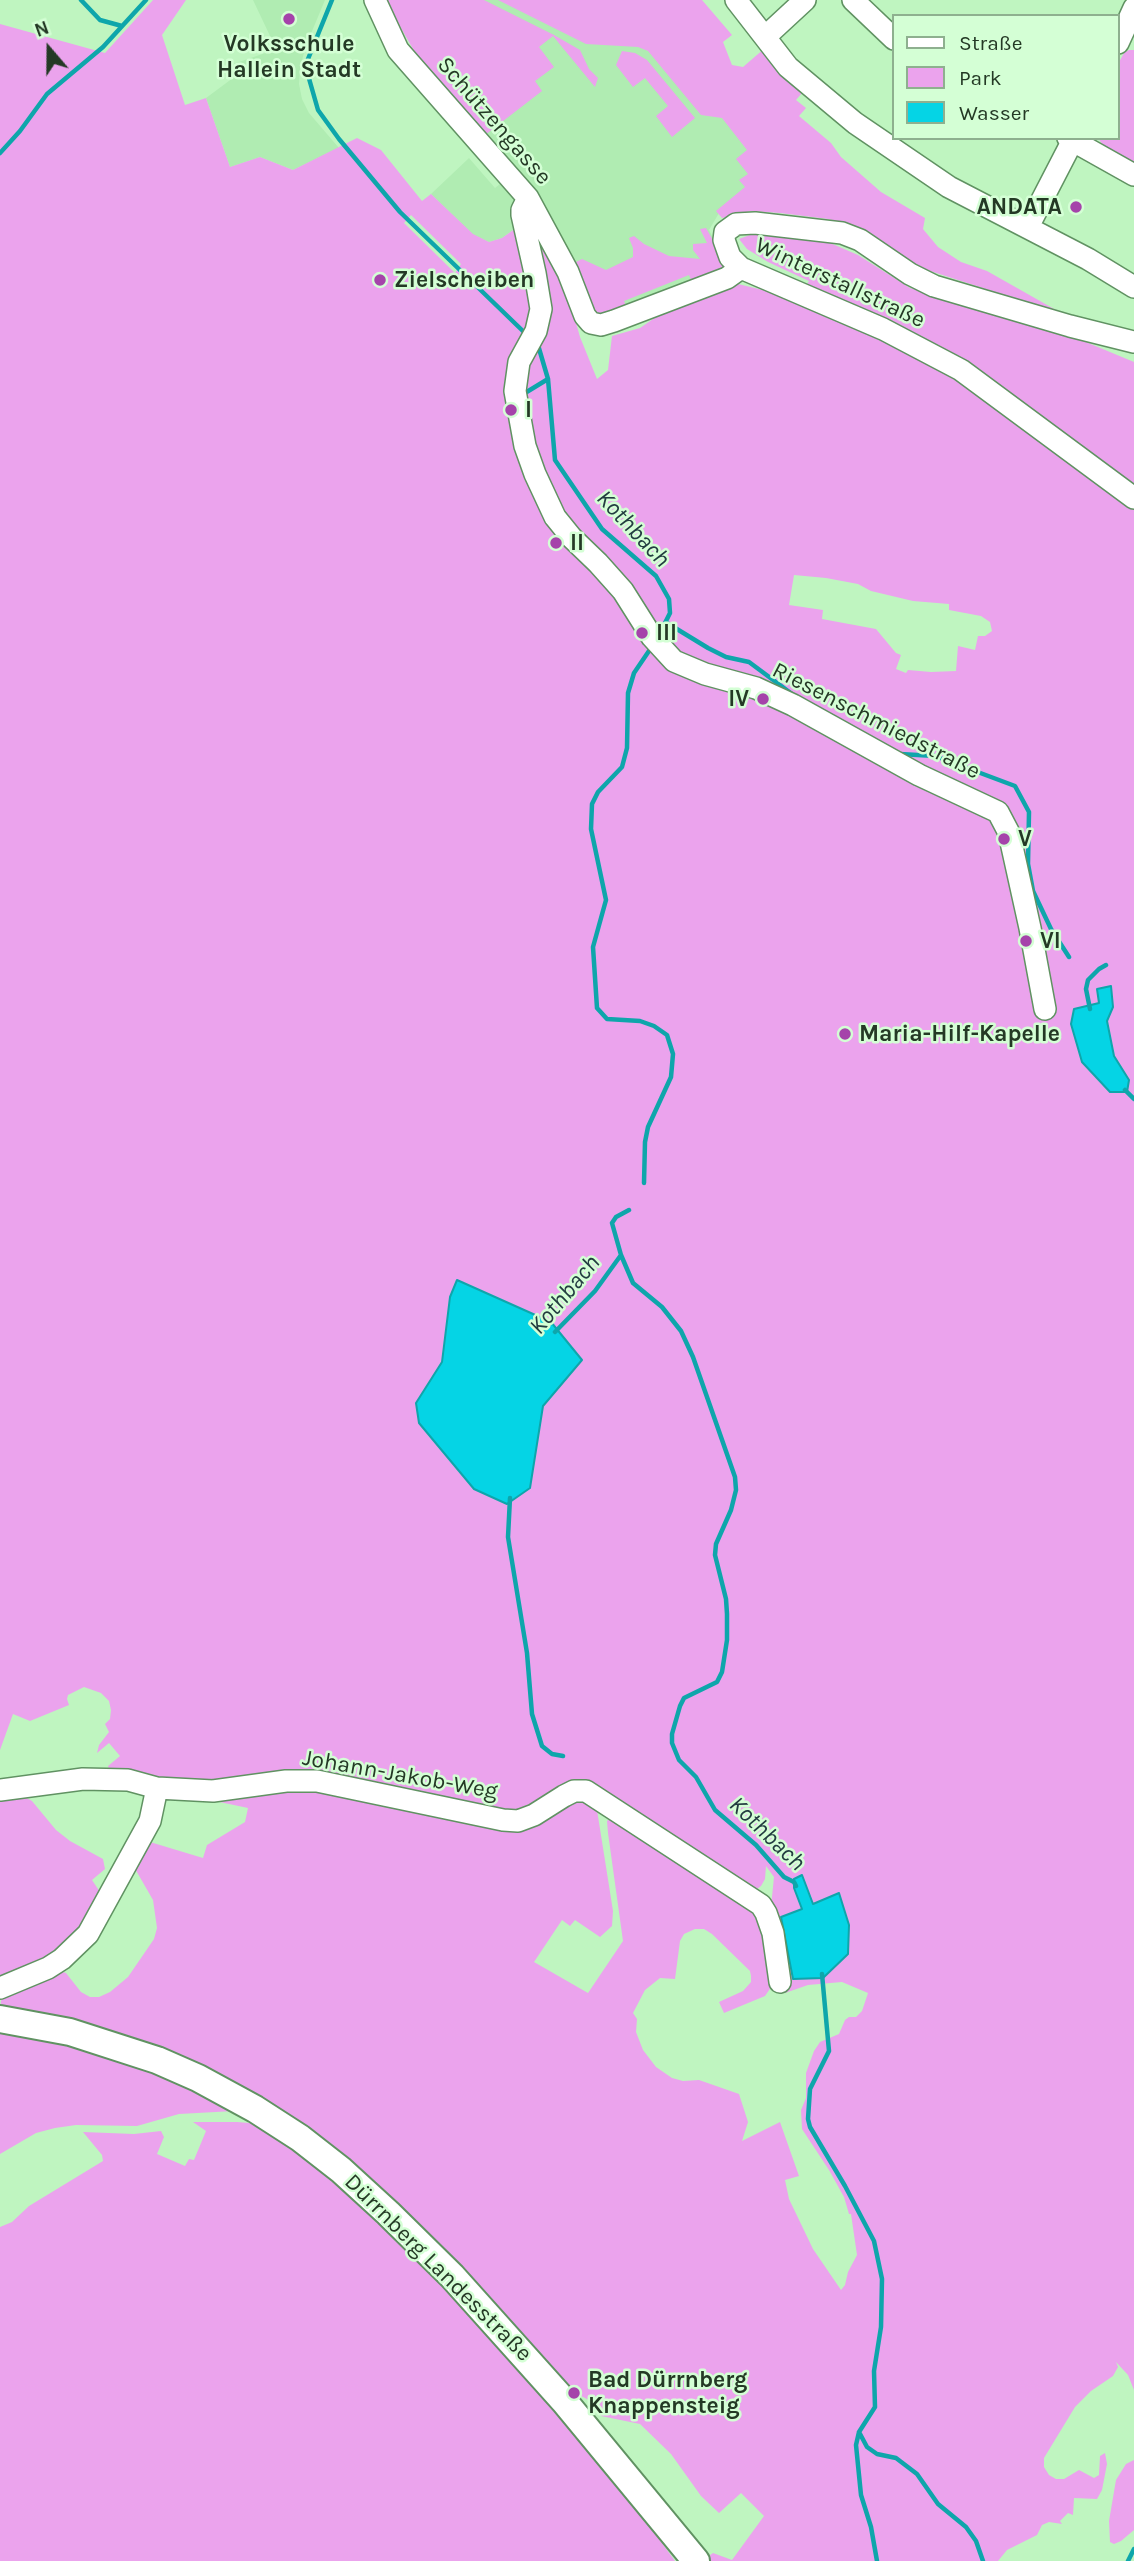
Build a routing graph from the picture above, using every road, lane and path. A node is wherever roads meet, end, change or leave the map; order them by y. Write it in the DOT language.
graph roads {
  1 [pos="375,0"];
  2 [pos="736,0"];
  3 [pos="805,0"];
  4 [pos="853,0"];
  5 [pos="1134,8"];
  6 [pos="765,37"];
  7 [pos="892,37"];
  8 [pos="1124,41"];
  9 [pos="1072,140"];
  10 [pos="1074,140"];
  11 [pos="1134,175"];
  12 [pos="528,198"];
  13 [pos="1028,227"];
  14 [pos="741,268"];
  15 [pos="1134,287"];
  16 [pos="1134,342"];
  17 [pos="1134,498"];
  18 [pos="1045,1009"];
  19 [pos="157,1788"];
  20 [pos="1,1790"];
  21 [pos="780,1982"];
  22 [pos="0,1988"];
  23 [pos="0,2019"];
  24 [pos="696,2561"];
  1 -- 12 [label="street, Schützengasse"];
  2 -- 6 [label="street"];
  3 -- 6 [label="street"];
  4 -- 7 [label="street"];
  5 -- 8 [label="street"];
  6 -- 13 [label="street"];
  9 -- 13 [label="street"];
  10 -- 11 [label="street"];
  12 -- 14 [label="street, Schützengasse"];
  12 -- 18 [label="street, Riesenschmiedstraße"];
  13 -- 15 [label="street"];
  14 -- 16 [label="street, Winterstallstraße"];
  14 -- 17 [label="street, Winterstallstraße"];
  19 -- 20 [label="street, Johann-Jakob-Weg"];
  19 -- 21 [label="street, Johann-Jakob-Weg"];
  19 -- 22 [label="street"];
  23 -- 24 [label="main road, Dürrnberg Landesstraße"];
}
